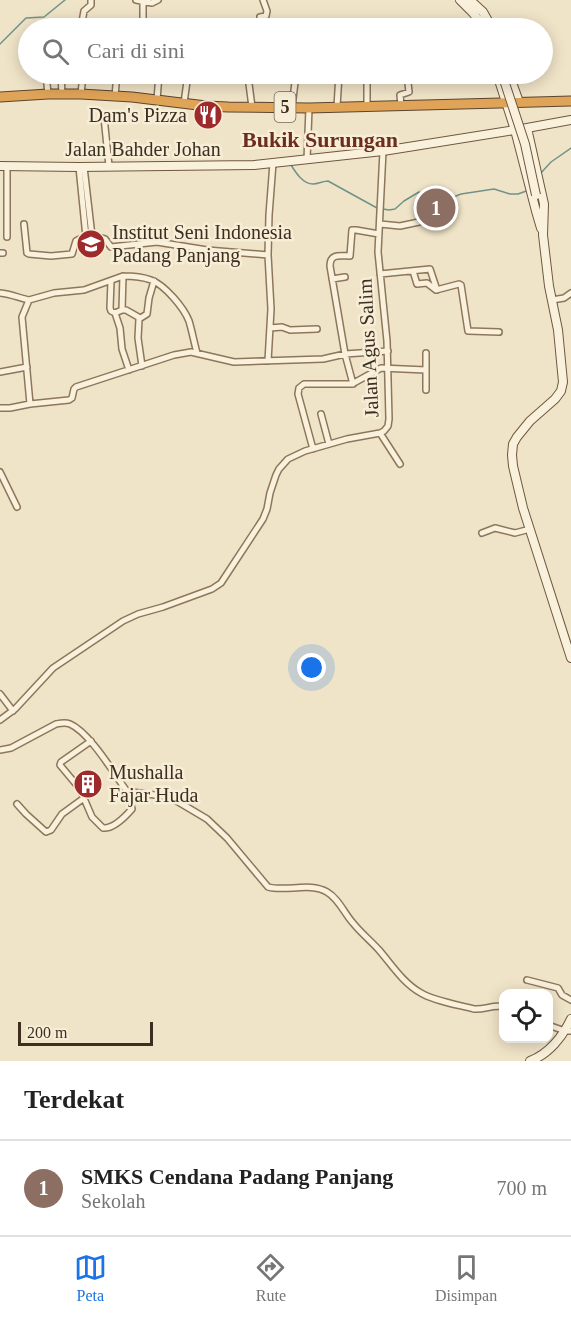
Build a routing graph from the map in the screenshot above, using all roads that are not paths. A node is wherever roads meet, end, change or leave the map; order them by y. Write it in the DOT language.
graph roads {
  1 [pos="91,0"];
  2 [pos="158,0"];
  3 [pos="263,0"];
  4 [pos="455,0"];
  5 [pos="462,0"];
  6 [pos="470,0"];
  7 [pos="139,1"];
  8 [pos="479,4"];
  9 [pos="82,18"];
  10 [pos="142,18"];
  11 [pos="260,18"];
  12 [pos="471,18"];
  13 [pos="481,18"];
  14 [pos="487,18"];
  15 [pos="47,84"];
  16 [pos="62,84"];
  17 [pos="82,84"];
  18 [pos="116,84"];
  19 [pos="158,84"];
  20 [pos="187,84"];
  21 [pos="249,84"];
  22 [pos="295,84"];
  23 [pos="338,84"];
  24 [pos="367,84"];
  25 [pos="408,84"];
  26 [pos="500,84"];
  27 [pos="509,84"];
  28 [pos="511,84"];
  29 [pos="48,94"];
  30 [pos="62,94"];
  31 [pos="81,94"];
  32 [pos="115,96"];
  33 [pos="0,97"];
  34 [pos="157,99"];
  35 [pos="571,101"];
  36 [pos="506,102"];
  37 [pos="519,102"];
  38 [pos="184,103"];
  39 [pos="401,105"];
  40 [pos="367,106"];
  41 [pos="252,107"];
  42 [pos="292,107"];
  43 [pos="337,107"];
  44 [pos="309,108"];
  45 [pos="120,116"];
  46 [pos="571,120"];
  47 [pos="527,128"];
  48 [pos="515,130"];
  49 [pos="383,151"];
  50 [pos="307,160"];
  51 [pos="273,163"];
  52 [pos="4,166"];
  53 [pos="109,166"];
  54 [pos="81,167"];
  55 [pos="419,222"];
  56 [pos="24,224"];
  57 [pos="380,224"];
  58 [pos="543,229"];
  59 [pos="379,234"];
  60 [pos="89,236"];
  61 [pos="7,237"];
  62 [pos="268,255"];
  63 [pos="413,272"];
  64 [pos="380,274"];
  65 [pos="123,276"];
  66 [pos="345,277"];
  67 [pos="332,279"];
  68 [pos="111,281"];
  69 [pos="154,281"];
  70 [pos="437,290"];
  71 [pos="0,293"];
  72 [pos="571,293"];
  73 [pos="29,300"];
  74 [pos="552,300"];
  75 [pos="122,310"];
  76 [pos="115,313"];
  77 [pos="140,318"];
  78 [pos="270,328"];
  79 [pos="317,329"];
  80 [pos="499,332"];
  81 [pos="388,351"];
  82 [pos="197,353"];
  83 [pos="426,353"];
  84 [pos="345,354"];
  85 [pos="268,361"];
  86 [pos="142,366"];
  87 [pos="27,368"];
  88 [pos="389,368"];
  89 [pos="129,370"];
  90 [pos="426,370"];
  91 [pos="0,372"];
  92 [pos="353,384"];
  93 [pos="426,390"];
  94 [pos="30,404"];
  95 [pos="0,408"];
  96 [pos="321,414"];
  97 [pos="380,433"];
  98 [pos="329,444"];
  99 [pos="313,449"];
  100 [pos="400,464"];
  101 [pos="0,472"];
  102 [pos="16,507"];
  103 [pos="530,529"];
  104 [pos="482,533"];
  105 [pos="570,653"];
  106 [pos="0,694"];
  107 [pos="13,711"];
  108 [pos="0,720"];
  109 [pos="91,741"];
  110 [pos="0,750"];
  111 [pos="128,791"];
  112 [pos="84,798"];
  113 [pos="17,804"];
  114 [pos="527,980"];
  115 [pos="571,1000"];
  116 [pos="499,1005"];
  117 [pos="571,1019"];
  118 [pos="553,1025"];
  119 [pos="568,1031"];
  120 [pos="530,1061"];
  1 -- 9 [label="street"];
  2 -- 7 [label="street"];
  3 -- 11 [label="street"];
  4 -- 12 [label="main road"];
  5 -- 13 [label="main road"];
  6 -- 8 [label="main road"];
  7 -- 10 [label="street"];
  8 -- 14 [label="main road"];
  15 -- 29 [label="street"];
  16 -- 30 [label="street"];
  17 -- 31 [label="street"];
  18 -- 32 [label="street"];
  19 -- 34 [label="street"];
  20 -- 38 [label="street"];
  21 -- 41 [label="street"];
  22 -- 42 [label="street"];
  23 -- 43 [label="street"];
  24 -- 40 [label="street"];
  25 -- 39 [label="street"];
  26 -- 36 [label="main road"];
  27 -- 58 [label="main road, bridge"];
  28 -- 37 [label="main road"];
  29 -- 30 [label="highway, 5"];
  29 -- 33 [label="highway, 5"];
  30 -- 31 [label="highway, 5"];
  31 -- 32 [label="highway, 5"];
  32 -- 34 [label="highway, 5"];
  34 -- 38 [label="highway, 5"];
  35 -- 37 [label="highway, 5"];
  36 -- 37 [label="highway, 5"];
  36 -- 39 [label="highway, 5"];
  36 -- 48 [label="main road"];
  38 -- 41 [label="highway, 5"];
  39 -- 40 [label="highway, 5"];
  40 -- 43 [label="highway, 5"];
  41 -- 42 [label="highway, 5"];
  42 -- 44 [label="highway, 5"];
  43 -- 44 [label="highway, 5"];
  44 -- 50 [label="street"];
  45 -- 53 [label="street"];
  46 -- 47 [label="main road, Jalan Bahder Johan"];
  47 -- 48 [label="main road, Jalan Bahder Johan"];
  47 -- 58 [label="main road"];
  48 -- 49 [label="main road, Jalan Bahder Johan"];
  48 -- 58 [label="main road"];
  49 -- 50 [label="main road, Jalan Bahder Johan"];
  49 -- 57 [label="street, Jalan Agus Salim"];
  50 -- 51 [label="main road, Jalan Bahder Johan"];
  51 -- 53 [label="main road, Jalan Bahder Johan"];
  51 -- 62 [label="street"];
  52 -- 54 [label="main road, Jalan Bahder Johan"];
  52 -- 61 [label="street"];
  53 -- 54 [label="main road, Jalan Bahder Johan"];
  54 -- 60 [label="street"];
  55 -- 57 [label="street"];
  56 -- 60 [label="street"];
  57 -- 59 [label="street, Jalan Agus Salim"];
  58 -- 74 [label="main road"];
  59 -- 64 [label="street, Jalan Agus Salim"];
  59 -- 67 [label="street"];
  60 -- 62 [label="street"];
  62 -- 78 [label="street"];
  63 -- 64 [label="street"];
  63 -- 70 [label="street"];
  63 -- 70 [label="street"];
  64 -- 81 [label="street, Jalan Agus Salim"];
  65 -- 68 [label="street"];
  65 -- 69 [label="street"];
  65 -- 75 [label="street"];
  66 -- 67 [label="street"];
  67 -- 84 [label="street"];
  68 -- 73 [label="street"];
  68 -- 76 [label="street"];
  69 -- 77 [label="street"];
  69 -- 82 [label="street"];
  70 -- 80 [label="street"];
  71 -- 73 [label="street"];
  72 -- 74 [label="street"];
  73 -- 87 [label="street"];
  74 -- 103 [label="main road"];
  75 -- 76 [label="street"];
  75 -- 77 [label="street"];
  76 -- 89 [label="street"];
  77 -- 86 [label="street"];
  78 -- 79 [label="street"];
  78 -- 85 [label="street"];
  81 -- 84 [label="street"];
  81 -- 88 [label="street, Jalan Agus Salim"];
  82 -- 85 [label="street"];
  82 -- 86 [label="street"];
  83 -- 90 [label="street"];
  84 -- 85 [label="street"];
  84 -- 92 [label="street"];
  86 -- 89 [label="street"];
  87 -- 91 [label="street"];
  87 -- 94 [label="street"];
  88 -- 90 [label="street"];
  88 -- 92 [label="street"];
  88 -- 97 [label="street, Jalan Agus Salim"];
  89 -- 94 [label="street"];
  90 -- 93 [label="street"];
  92 -- 99 [label="street"];
  94 -- 95 [label="street"];
  96 -- 98 [label="street"];
  97 -- 98 [label="street, Jalan Agus Salim"];
  97 -- 100 [label="street"];
  98 -- 99 [label="street, Jalan Agus Salim"];
  99 -- 107 [label="street, Jalan Agus Salim"];
  101 -- 102 [label="street"];
  103 -- 104 [label="street"];
  103 -- 105 [label="main road"];
  106 -- 107 [label="street"];
  107 -- 108 [label="street, Jalan Agus Salim"];
  109 -- 110 [label="street"];
  109 -- 111 [label="street"];
  109 -- 112 [label="street"];
  111 -- 112 [label="street"];
  111 -- 116 [label="street"];
  112 -- 113 [label="street"];
  114 -- 115 [label="street"];
  117 -- 119 [label="main road"];
  118 -- 119 [label="street"];
  119 -- 120 [label="main road"];
}
